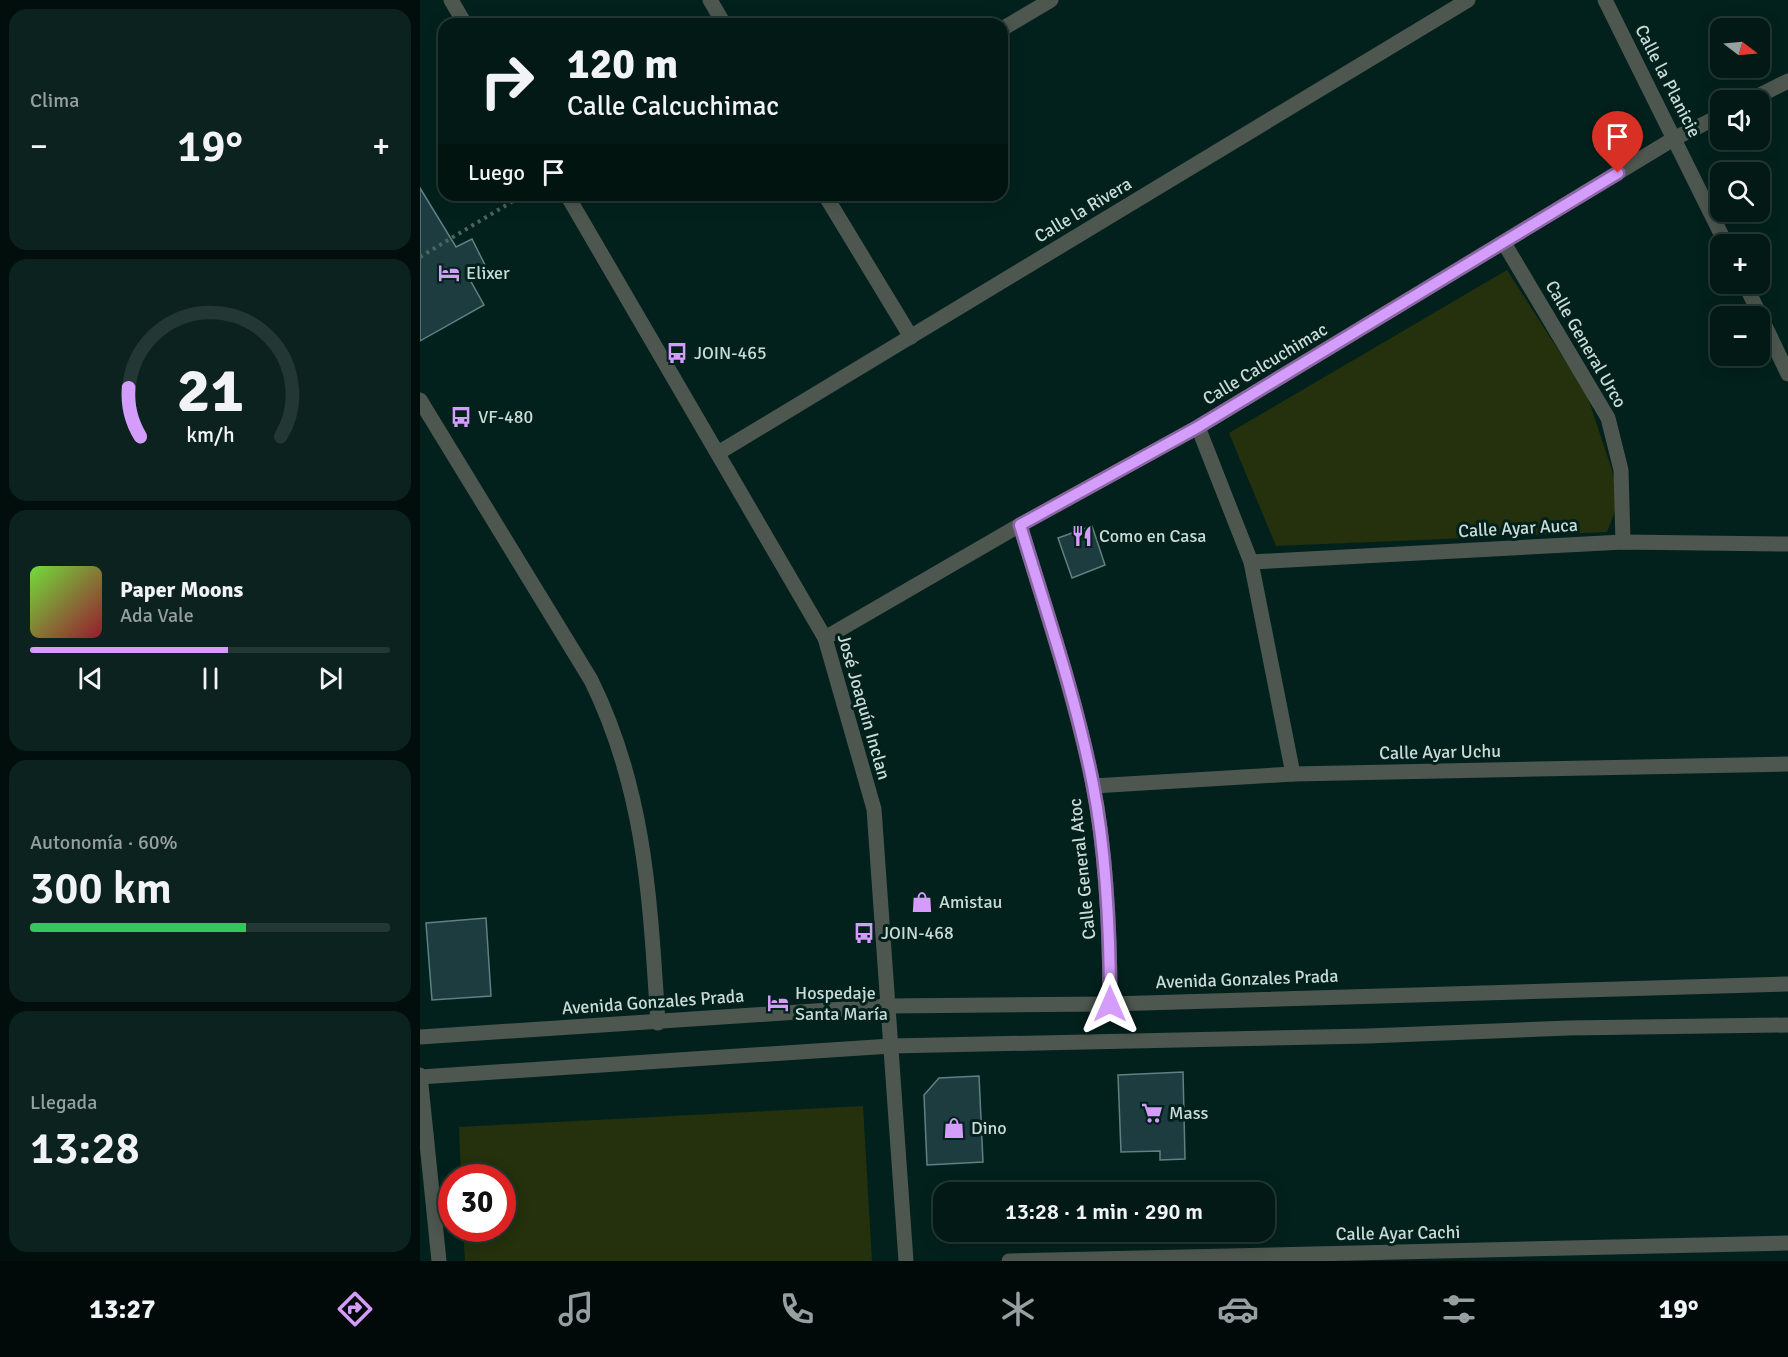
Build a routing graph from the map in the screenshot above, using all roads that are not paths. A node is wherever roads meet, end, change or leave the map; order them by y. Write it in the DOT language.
graph roads {
  1 [pos="451,0"];
  2 [pos="710,0"];
  3 [pos="1051,0"];
  4 [pos="1468,0"];
  5 [pos="1605,0"];
  6 [pos="462,18"];
  7 [pos="720,18"];
  8 [pos="1008,25"];
  9 [pos="1788,81"];
  10 [pos="1770,90"];
  11 [pos="1710,121"];
  12 [pos="1675,138"];
  13 [pos="571,201"];
  14 [pos="829,201"];
  15 [pos="1721,234"];
  16 [pos="1504,243"];
  17 [pos="1749,294"];
  18 [pos="911,337"];
  19 [pos="1788,374"];
  20 [pos="420,400"];
  21 [pos="1198,427"];
  22 [pos="718,453"];
  23 [pos="1020,525"];
  24 [pos="1623,542"];
  25 [pos="1788,544"];
  26 [pos="1251,562"];
  27 [pos="825,638"];
  28 [pos="1788,764"];
  29 [pos="1293,774"];
  30 [pos="1093,786"];
  31 [pos="1788,984"];
  32 [pos="1110,1004"];
  33 [pos="889,1006"];
  34 [pos="658,1023"];
  35 [pos="1788,1025"];
  36 [pos="420,1037"];
  37 [pos="891,1047"];
  38 [pos="420,1076"];
  39 [pos="1788,1243"];
  40 [pos="1130,1260"];
  41 [pos="439,1261"];
  42 [pos="906,1261"];
  43 [pos="1010,1261"];
  1 -- 6 [label="street"];
  2 -- 7 [label="street"];
  3 -- 8 [label="street"];
  4 -- 18 [label="street, Calle la Rivera"];
  5 -- 12 [label="street, Calle la Planicie"];
  9 -- 10 [label="street"];
  11 -- 12 [label="street, Calle Calcuchimac"];
  12 -- 15 [label="street, Calle la Planicie"];
  12 -- 16 [label="street, Calle Calcuchimac"];
  13 -- 22 [label="street, José Joaquín Inclan"];
  14 -- 18 [label="street"];
  16 -- 21 [label="street, Calle Calcuchimac"];
  16 -- 24 [label="street, Calle General Urco"];
  17 -- 19 [label="street"];
  18 -- 22 [label="street, Calle la Rivera"];
  20 -- 34 [label="street"];
  21 -- 23 [label="street, Calle Calcuchimac"];
  21 -- 26 [label="street"];
  22 -- 27 [label="street, José Joaquín Inclan"];
  23 -- 27 [label="street, Calle Calcuchimac"];
  23 -- 30 [label="street, Calle General Atoc"];
  24 -- 25 [label="street, Calle Ayar Auca"];
  24 -- 26 [label="street, Calle Ayar Auca"];
  26 -- 29 [label="street"];
  27 -- 33 [label="street, José Joaquín Inclan"];
  28 -- 29 [label="street, Calle Ayar Uchu"];
  29 -- 30 [label="street, Calle Ayar Uchu"];
  30 -- 32 [label="street, Calle General Atoc"];
  31 -- 32 [label="street, Avenida Gonzales Prada"];
  32 -- 33 [label="street, Avenida Gonzales Prada"];
  33 -- 34 [label="street, Avenida Gonzales Prada"];
  33 -- 37 [label="street, José Joaquín Inclan"];
  34 -- 36 [label="street, Avenida Gonzales Prada"];
  35 -- 37 [label="street"];
  37 -- 38 [label="street"];
  37 -- 42 [label="street, José Joaquín Inclan"];
  38 -- 41 [label="street"];
  39 -- 40 [label="street, Calle Ayar Cachi"];
  40 -- 43 [label="street, Calle Ayar Cachi"];
}
